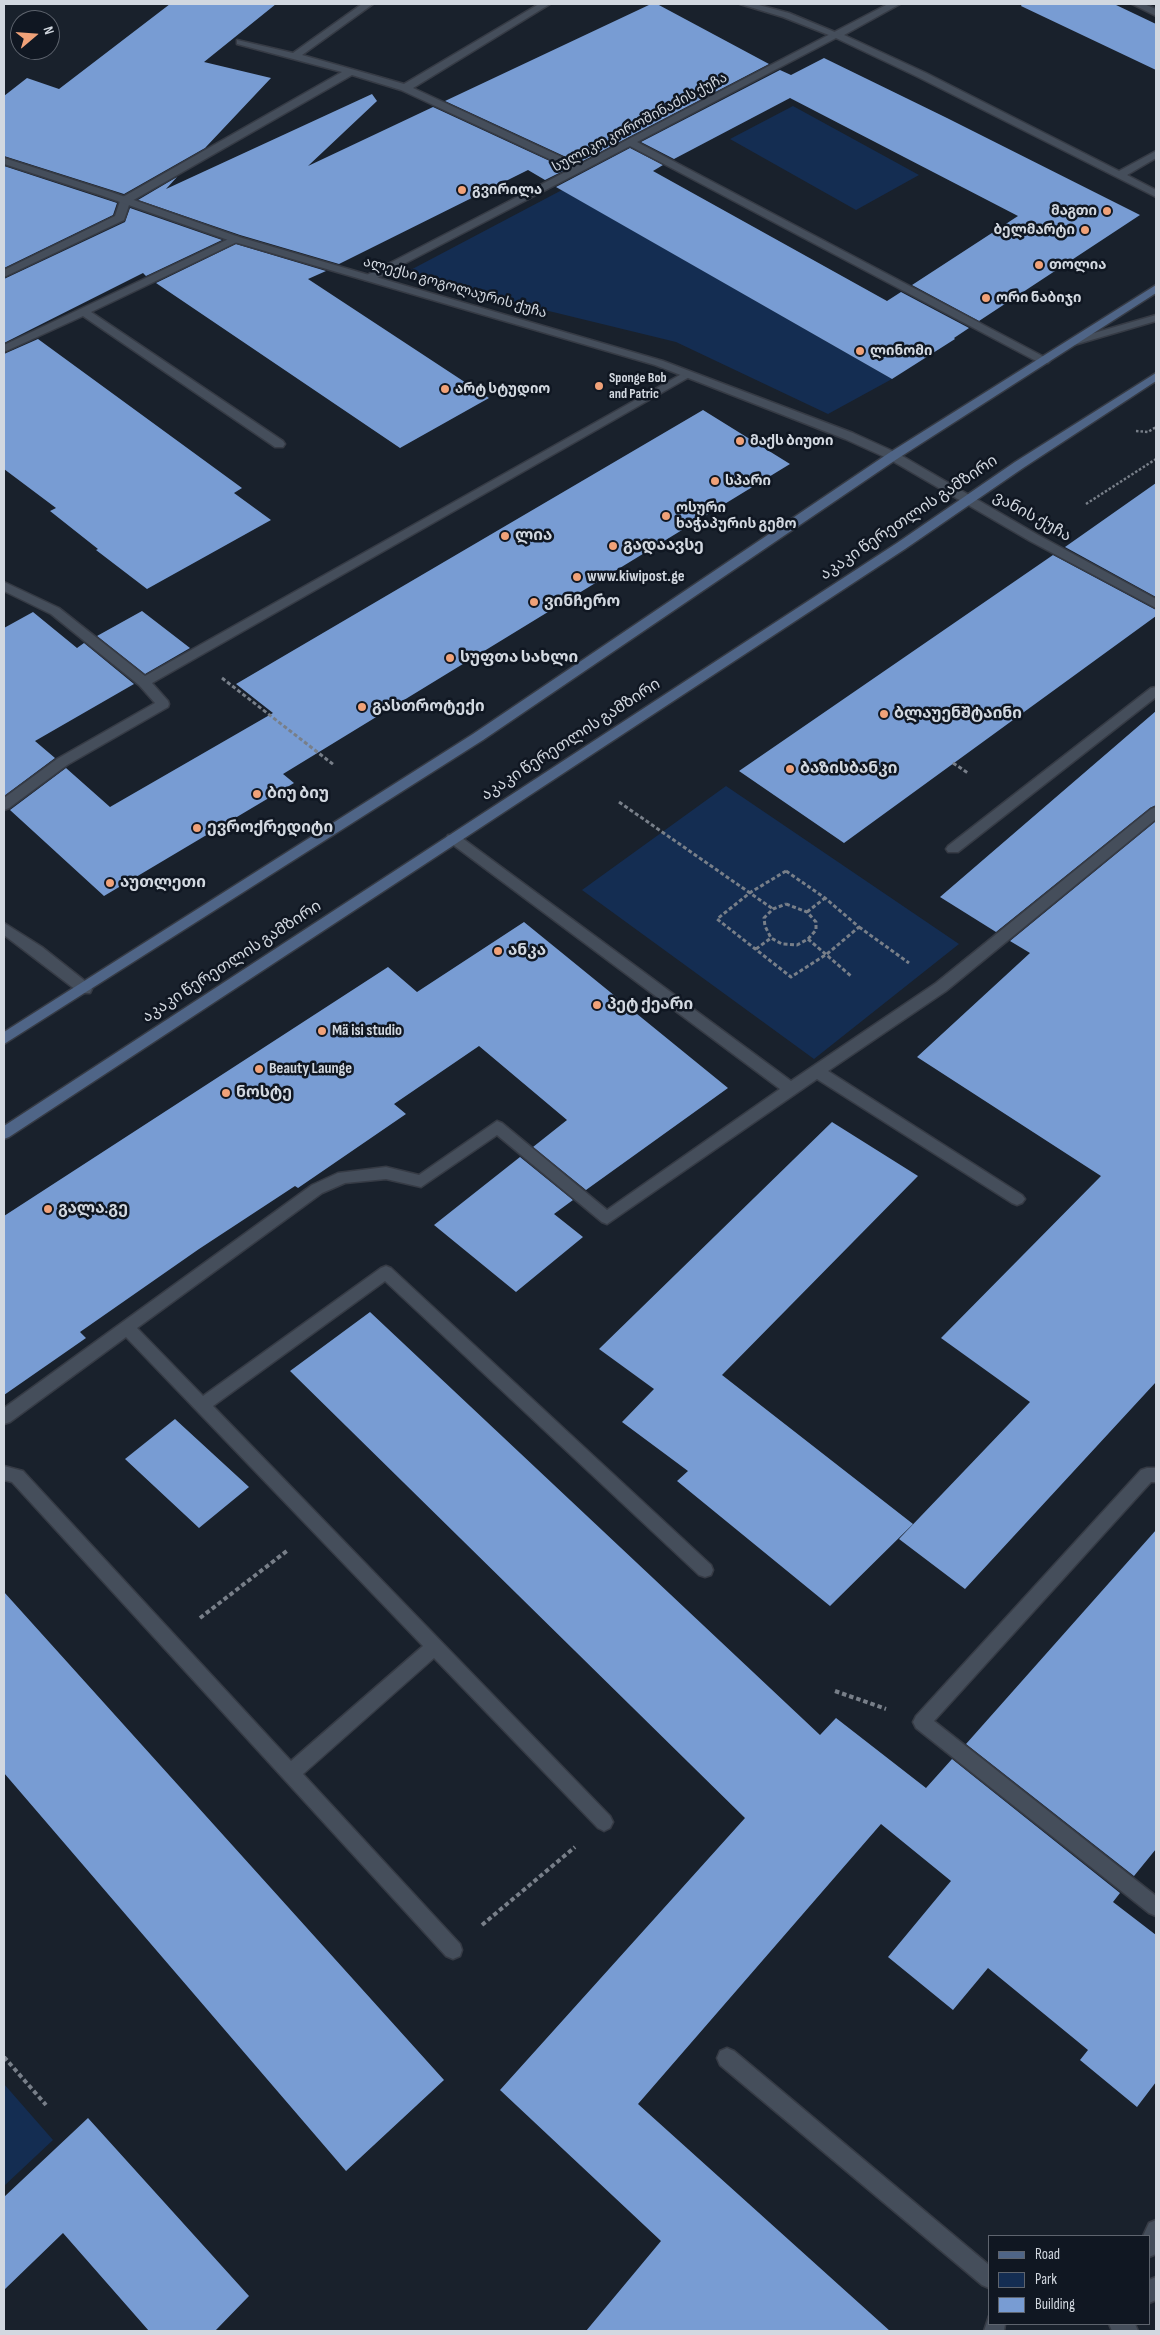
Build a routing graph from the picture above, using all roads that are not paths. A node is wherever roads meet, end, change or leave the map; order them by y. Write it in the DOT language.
graph roads {
  1 [pos="368,4"];
  2 [pos="545,4"];
  3 [pos="745,4"];
  4 [pos="895,4"];
  5 [pos="1137,4"];
  6 [pos="1156,13"];
  7 [pos="837,35"];
  8 [pos="240,42"];
  9 [pos="295,56"];
  10 [pos="351,71"];
  11 [pos="405,88"];
  12 [pos="632,142"];
  13 [pos="1156,154"];
  14 [pos="4,161"];
  15 [pos="580,169"];
  16 [pos="1119,175"];
  17 [pos="1156,194"];
  18 [pos="125,200"];
  19 [pos="235,239"];
  20 [pos="4,274"];
  21 [pos="369,278"];
  22 [pos="1156,288"];
  23 [pos="82,311"];
  24 [pos="1156,318"];
  25 [pos="1074,342"];
  26 [pos="4,349"];
  27 [pos="1044,360"];
  28 [pos="687,374"];
  29 [pos="1156,376"];
  30 [pos="279,444"];
  31 [pos="893,456"];
  32 [pos="969,500"];
  33 [pos="4,586"];
  34 [pos="1156,604"];
  35 [pos="144,682"];
  36 [pos="1156,690"];
  37 [pos="4,805"];
  38 [pos="1156,812"];
  39 [pos="453,838"];
  40 [pos="953,849"];
  41 [pos="4,928"];
  42 [pos="85,989"];
  43 [pos="4,1039"];
  44 [pos="816,1071"];
  45 [pos="791,1089"];
  46 [pos="4,1133"];
  47 [pos="1017,1199"];
  48 [pos="127,1328"];
  49 [pos="201,1406"];
  50 [pos="4,1417"];
  51 [pos="4,1473"];
  52 [pos="1156,1475"];
  53 [pos="705,1570"];
  54 [pos="434,1646"];
  55 [pos="291,1773"];
  56 [pos="604,1822"];
  57 [pos="1156,1907"];
  58 [pos="453,1950"];
  59 [pos="727,2058"];
  60 [pos="1156,2230"];
  61 [pos="1150,2245"];
  62 [pos="988,2277"];
  1 -- 9 [label="street"];
  2 -- 11 [label="street"];
  3 -- 7 [label="street"];
  4 -- 7 [label="street, სულიკო კოროშინაძის ქუჩა"];
  5 -- 6 [label="street"];
  7 -- 12 [label="street, სულიკო კოროშინაძის ქუჩა"];
  7 -- 16 [label="street"];
  8 -- 9 [label="street"];
  9 -- 10 [label="street"];
  10 -- 11 [label="street"];
  10 -- 18 [label="street"];
  11 -- 15 [label="street"];
  12 -- 15 [label="street, სულიკო კოროშინაძის ქუჩა"];
  12 -- 27 [label="street"];
  13 -- 16 [label="street"];
  14 -- 18 [label="street, ალექსი გოგოლაურის ქუჩა"];
  15 -- 21 [label="street, სულიკო კოროშინაძის ქუჩა"];
  16 -- 17 [label="street"];
  18 -- 19 [label="street, ალექსი გოგოლაურის ქუჩა"];
  18 -- 20 [label="street"];
  19 -- 21 [label="street, ალექსი გოგოლაურის ქუჩა"];
  19 -- 23 [label="street"];
  21 -- 28 [label="street, ალექსი გოგოლაურის ქუჩა"];
  22 -- 25 [label="main road"];
  23 -- 26 [label="street"];
  23 -- 30 [label="street"];
  24 -- 25 [label="street"];
  25 -- 27 [label="main road"];
  27 -- 31 [label="main road"];
  28 -- 31 [label="street, ალექსი გოგოლაურის ქუჩა"];
  28 -- 35 [label="street"];
  29 -- 32 [label="main road, აკაკი წერეთლის გამზირი"];
  31 -- 32 [label="street, ვანის ქუჩა"];
  31 -- 42 [label="main road"];
  32 -- 34 [label="street, ვანის ქუჩა"];
  32 -- 39 [label="main road, აკაკი წერეთლის გამზირი"];
  33 -- 35 [label="street"];
  35 -- 37 [label="street"];
  36 -- 40 [label="street"];
  38 -- 44 [label="street"];
  39 -- 45 [label="street"];
  39 -- 46 [label="main road, აკაკი წერეთლის გამზირი"];
  41 -- 42 [label="street"];
  42 -- 43 [label="main road"];
  44 -- 45 [label="street"];
  44 -- 47 [label="street"];
  45 -- 48 [label="street"];
  48 -- 49 [label="street"];
  48 -- 50 [label="street"];
  49 -- 53 [label="street"];
  49 -- 54 [label="street"];
  51 -- 55 [label="street"];
  52 -- 57 [label="street"];
  54 -- 55 [label="street"];
  54 -- 56 [label="street"];
  55 -- 58 [label="street"];
  59 -- 62 [label="street"];
  60 -- 61 [label="street"];
}
